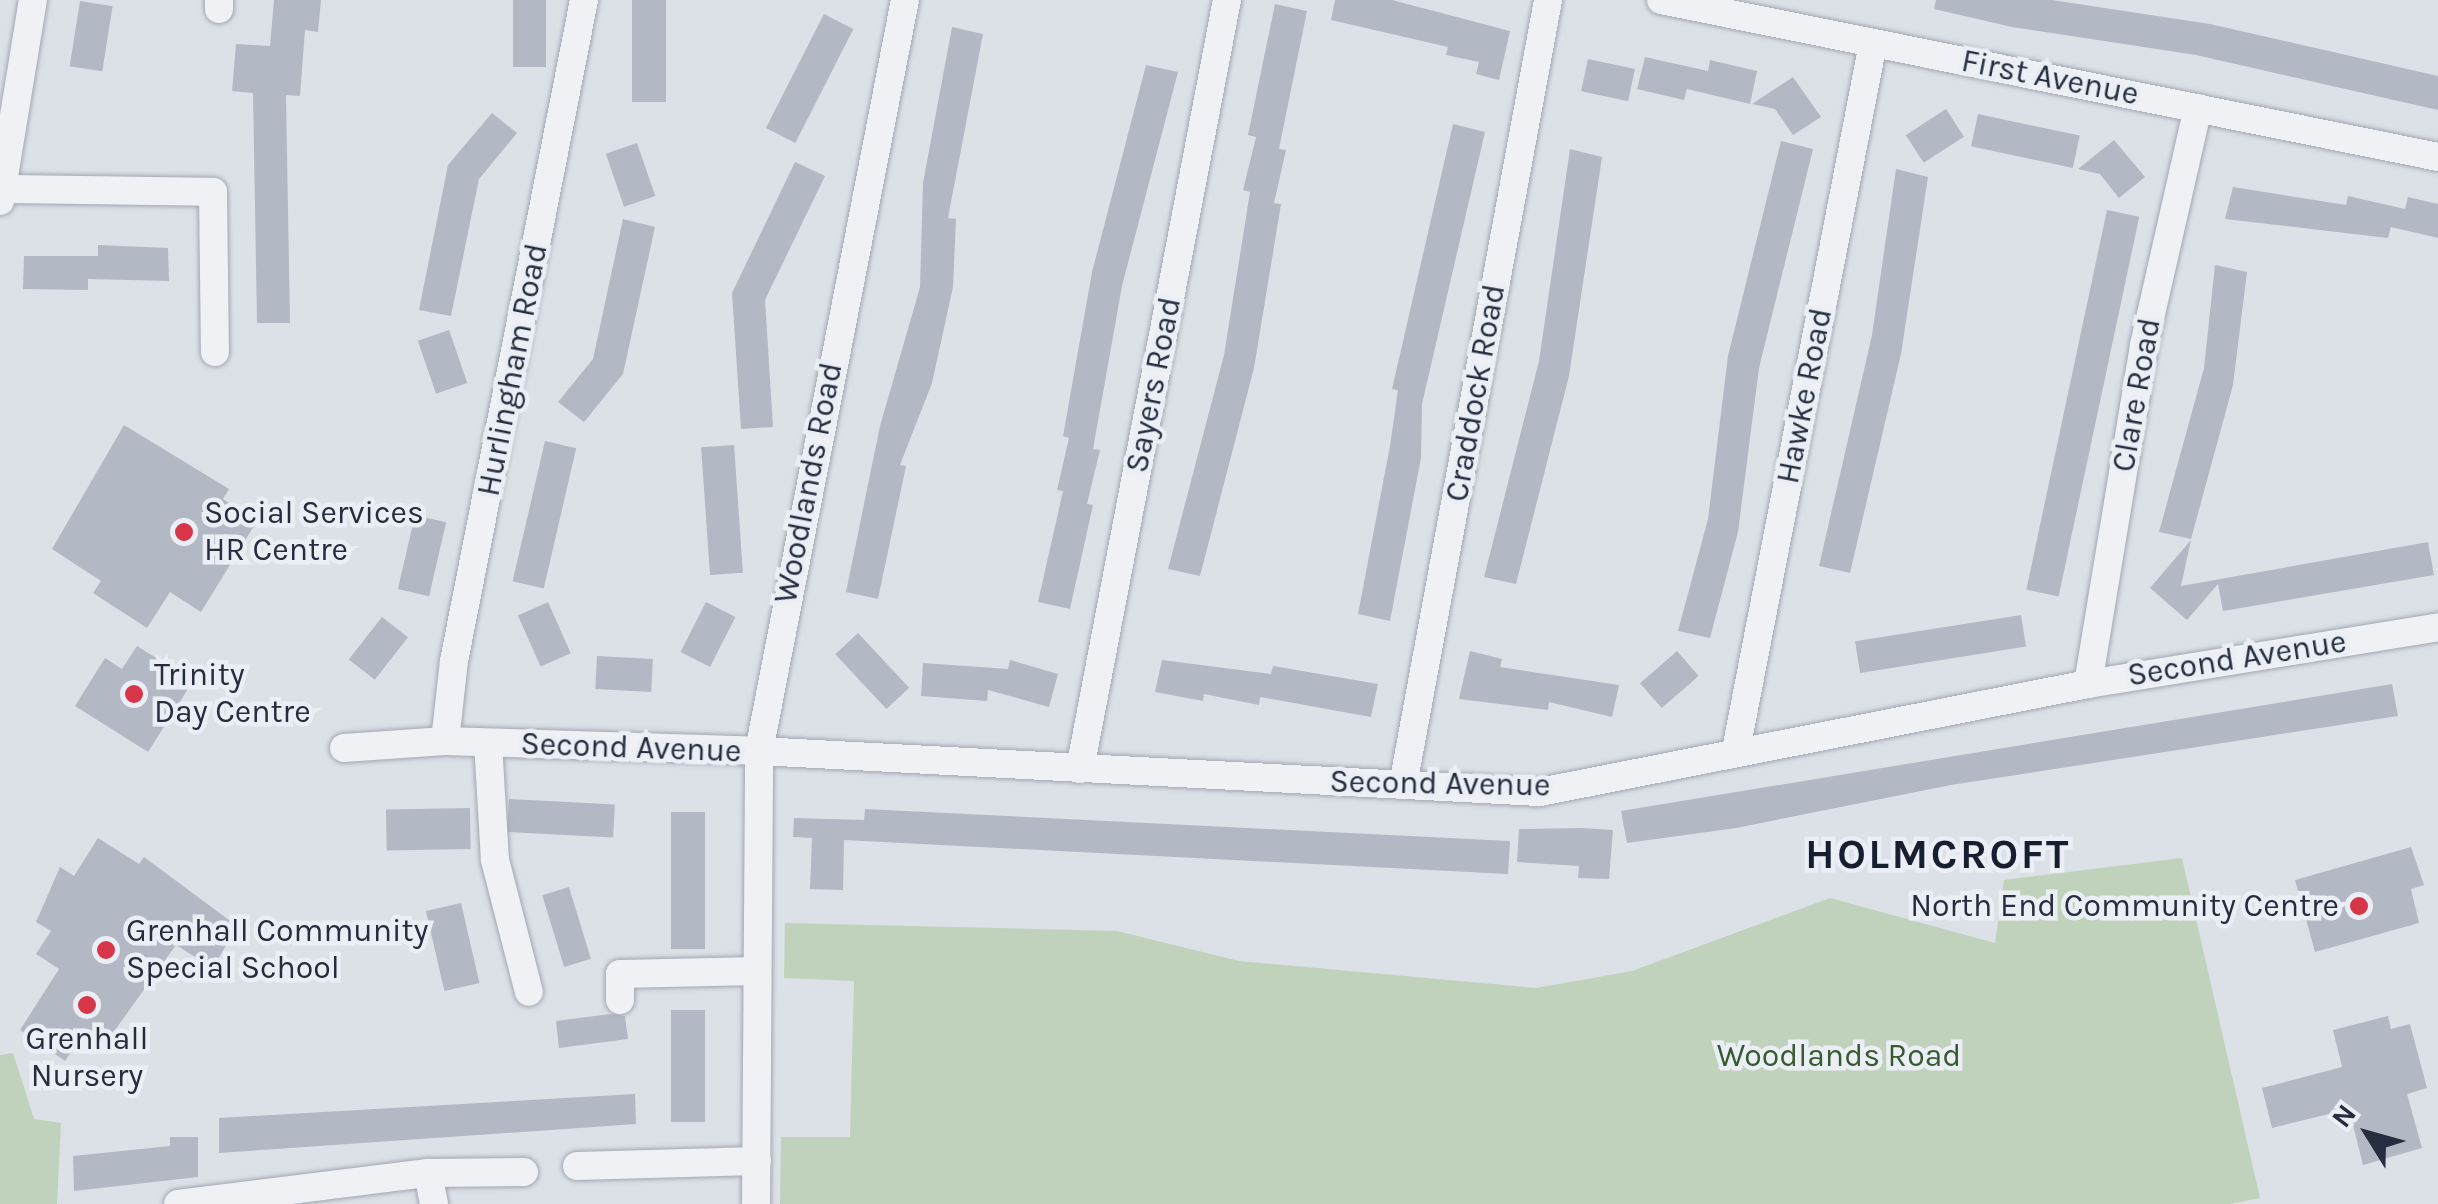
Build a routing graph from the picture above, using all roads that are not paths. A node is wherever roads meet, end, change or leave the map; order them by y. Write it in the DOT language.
graph roads {
  1 [pos="33,0"];
  2 [pos="584,0"];
  3 [pos="904,0"];
  4 [pos="1228,0"];
  5 [pos="1548,0"];
  6 [pos="1661,0"];
  7 [pos="1873,43"];
  8 [pos="2198,108"];
  9 [pos="2438,157"];
  10 [pos="2,195"];
  11 [pos="215,352"];
  12 [pos="2438,627"];
  13 [pos="2088,684"];
  14 [pos="445,741"];
  15 [pos="488,743"];
  16 [pos="344,748"];
  17 [pos="1736,750"];
  18 [pos="759,752"];
  19 [pos="1080,769"];
  20 [pos="1404,786"];
  21 [pos="757,970"];
  22 [pos="529,992"];
  23 [pos="620,1000"];
  24 [pos="758,1161"];
  25 [pos="577,1166"];
  26 [pos="524,1172"];
  27 [pos="428,1174"];
  28 [pos="178,1204"];
  29 [pos="434,1204"];
  30 [pos="756,1204"];
  1 -- 10 [label="street"];
  2 -- 14 [label="street, Hurlingham Road"];
  3 -- 18 [label="street, Woodlands Road"];
  4 -- 19 [label="street, Sayers Road"];
  5 -- 20 [label="street, Craddock Road"];
  6 -- 7 [label="street, First Avenue"];
  7 -- 8 [label="street, First Avenue"];
  7 -- 17 [label="street, Hawke Road"];
  8 -- 9 [label="street, First Avenue"];
  8 -- 13 [label="street, Clare Road"];
  10 -- 11 [label="street"];
  12 -- 13 [label="street, Second Avenue"];
  13 -- 17 [label="street, Second Avenue"];
  14 -- 15 [label="street, Second Avenue"];
  14 -- 16 [label="street, Second Avenue"];
  15 -- 18 [label="street, Second Avenue"];
  15 -- 22 [label="street, Second Avenue"];
  17 -- 20 [label="street, Second Avenue"];
  18 -- 19 [label="street, Second Avenue"];
  18 -- 21 [label="street, Woodlands Road"];
  19 -- 20 [label="street, Second Avenue"];
  21 -- 23 [label="street"];
  21 -- 24 [label="street, Woodlands Road"];
  24 -- 25 [label="street"];
  24 -- 30 [label="street, Woodlands Road"];
  26 -- 27 [label="street"];
  27 -- 28 [label="street"];
  27 -- 29 [label="street"];
}
